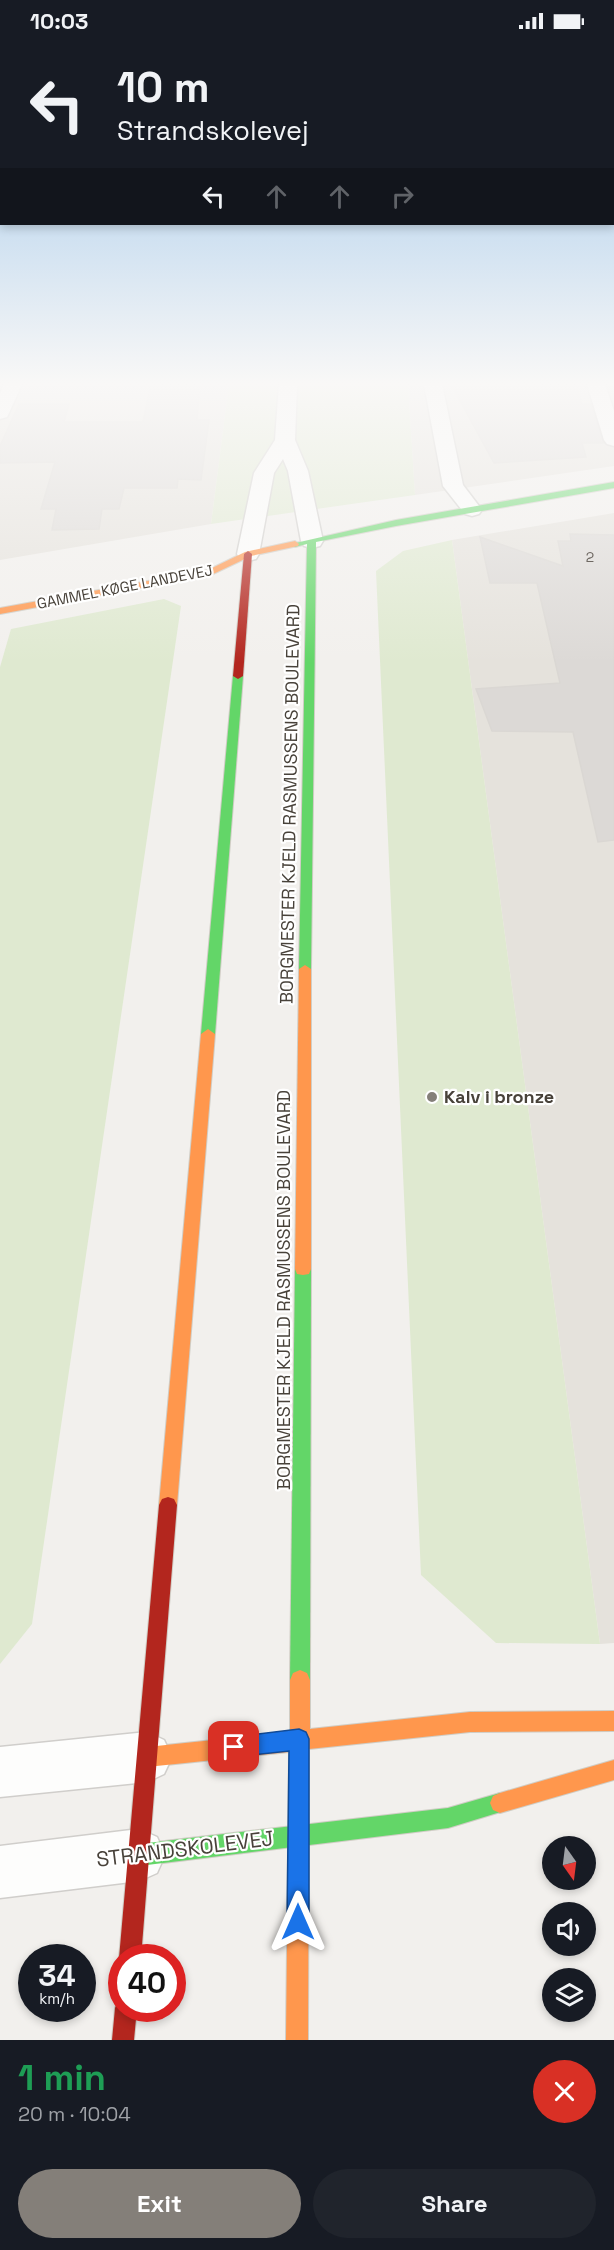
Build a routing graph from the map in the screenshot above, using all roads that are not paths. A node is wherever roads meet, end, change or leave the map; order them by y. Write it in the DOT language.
graph roads {
  1 [pos="263,477"];
  2 [pos="299,477"];
  3 [pos="451,477"];
  4 [pos="614,485"];
  5 [pos="472,510"];
  6 [pos="312,541"];
  7 [pos="218,551"];
  8 [pos="248,554"];
  9 [pos="0,611"];
  10 [pos="614,1721"];
  11 [pos="299,1739"];
  12 [pos="147,1757"];
  13 [pos="614,1770"];
  14 [pos="0,1772"];
  15 [pos="299,1835"];
  16 [pos="139,1855"];
  17 [pos="0,1872"];
  18 [pos="131,1944"];
  19 [pos="125,2022"];
  20 [pos="123,2040"];
  21 [pos="297,2040"];
  1 -- 8 [label="street"];
  2 -- 6 [label="street"];
  3 -- 5 [label="street"];
  4 -- 5 [label="street, GAMMEL KØGE LANDEVEJ"];
  5 -- 6 [label="street, GAMMEL KØGE LANDEVEJ"];
  6 -- 8 [label="street, GAMMEL KØGE LANDEVEJ"];
  6 -- 11 [label="street, BORGMESTER KJELD RASMUSSENS BOULEVARD"];
  7 -- 8 [label="street, GAMMEL KØGE LANDEVEJ"];
  8 -- 9 [label="street, GAMMEL KØGE LANDEVEJ"];
  8 -- 12 [label="street"];
  10 -- 11 [label="street"];
  11 -- 12 [label="street"];
  11 -- 15 [label="street, BORGMESTER KJELD RASMUSSENS BOULEVARD"];
  12 -- 14 [label="street"];
  12 -- 16 [label="street"];
  13 -- 15 [label="street, STRANDSKOLEVEJ"];
  15 -- 16 [label="street, STRANDSKOLEVEJ"];
  15 -- 21 [label="street, BORGMESTER KJELD RASMUSSENS BOULEVARD"];
  16 -- 17 [label="street, STRANDSKOLEVEJ"];
  16 -- 18 [label="street"];
  19 -- 20 [label="street"];
}
